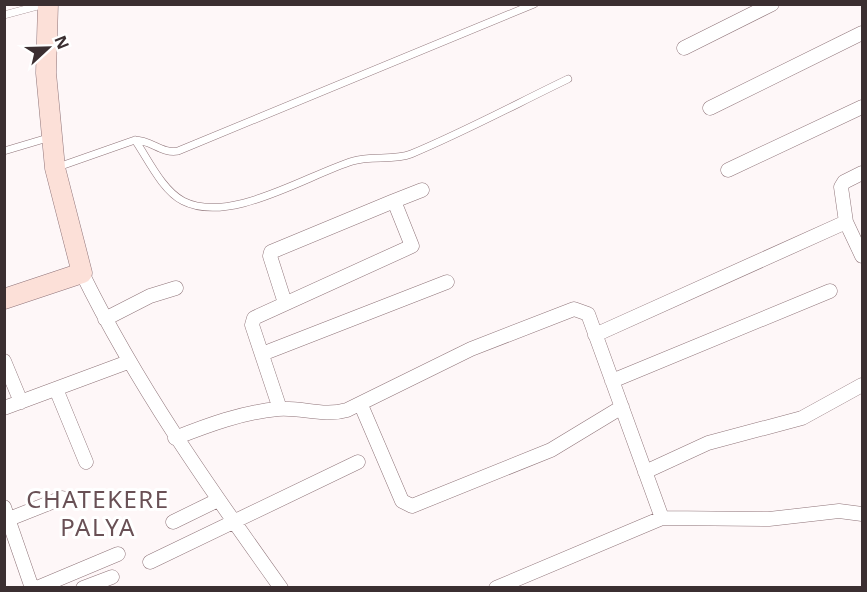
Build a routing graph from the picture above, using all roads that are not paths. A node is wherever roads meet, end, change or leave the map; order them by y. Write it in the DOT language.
graph roads {
  1 [pos="47,4"];
  2 [pos="534,4"];
  3 [pos="772,4"];
  4 [pos="4,15"];
  5 [pos="862,33"];
  6 [pos="684,48"];
  7 [pos="568,79"];
  8 [pos="862,106"];
  9 [pos="710,108"];
  10 [pos="53,137"];
  11 [pos="135,140"];
  12 [pos="4,151"];
  13 [pos="56,168"];
  14 [pos="728,170"];
  15 [pos="862,173"];
  16 [pos="422,190"];
  17 [pos="394,201"];
  18 [pos="846,222"];
  19 [pos="862,256"];
  20 [pos="82,273"];
  21 [pos="447,282"];
  22 [pos="176,288"];
  23 [pos="830,291"];
  24 [pos="4,299"];
  25 [pos="285,303"];
  26 [pos="105,319"];
  27 [pos="595,335"];
  28 [pos="262,354"];
  29 [pos="4,361"];
  30 [pos="128,362"];
  31 [pos="612,381"];
  32 [pos="862,385"];
  33 [pos="56,389"];
  34 [pos="21,402"];
  35 [pos="361,405"];
  36 [pos="622,407"];
  37 [pos="4,408"];
  38 [pos="280,409"];
  39 [pos="175,438"];
  40 [pos="86,462"];
  41 [pos="358,462"];
  42 [pos="645,472"];
  43 [pos="62,498"];
  44 [pos="218,500"];
  45 [pos="862,514"];
  46 [pos="6,516"];
  47 [pos="662,518"];
  48 [pos="173,522"];
  49 [pos="234,523"];
  50 [pos="118,554"];
  51 [pos="150,562"];
  52 [pos="112,577"];
  53 [pos="34,588"];
  54 [pos="83,588"];
  55 [pos="281,588"];
  56 [pos="496,588"];
  1 -- 4 [label="lane"];
  1 -- 10 [label="street"];
  2 -- 11 [label="lane"];
  3 -- 6 [label="street"];
  5 -- 9 [label="street"];
  7 -- 11 [label="lane"];
  8 -- 14 [label="street"];
  10 -- 12 [label="lane"];
  10 -- 13 [label="street"];
  11 -- 13 [label="lane"];
  13 -- 20 [label="street"];
  15 -- 18 [label="street"];
  16 -- 17 [label="street"];
  17 -- 25 [label="street"];
  17 -- 25 [label="street"];
  18 -- 19 [label="street"];
  18 -- 27 [label="street"];
  20 -- 24 [label="street"];
  20 -- 26 [label="street"];
  21 -- 28 [label="street"];
  22 -- 26 [label="street"];
  23 -- 31 [label="street"];
  25 -- 28 [label="street"];
  26 -- 30 [label="street"];
  27 -- 31 [label="street"];
  27 -- 35 [label="street"];
  28 -- 38 [label="street"];
  29 -- 34 [label="street"];
  30 -- 33 [label="street"];
  30 -- 39 [label="street"];
  31 -- 36 [label="street"];
  32 -- 42 [label="street"];
  33 -- 34 [label="street"];
  33 -- 40 [label="street"];
  34 -- 37 [label="street"];
  35 -- 36 [label="street"];
  35 -- 38 [label="street"];
  36 -- 42 [label="street"];
  38 -- 39 [label="street"];
  39 -- 44 [label="street"];
  41 -- 49 [label="street"];
  42 -- 47 [label="street"];
  43 -- 46 [label="street"];
  44 -- 48 [label="street"];
  44 -- 49 [label="street"];
  45 -- 47 [label="street"];
  46 -- 53 [label="street"];
  47 -- 56 [label="street"];
  49 -- 51 [label="street"];
  49 -- 55 [label="street"];
  50 -- 53 [label="street"];
  52 -- 54 [label="street"];
}
